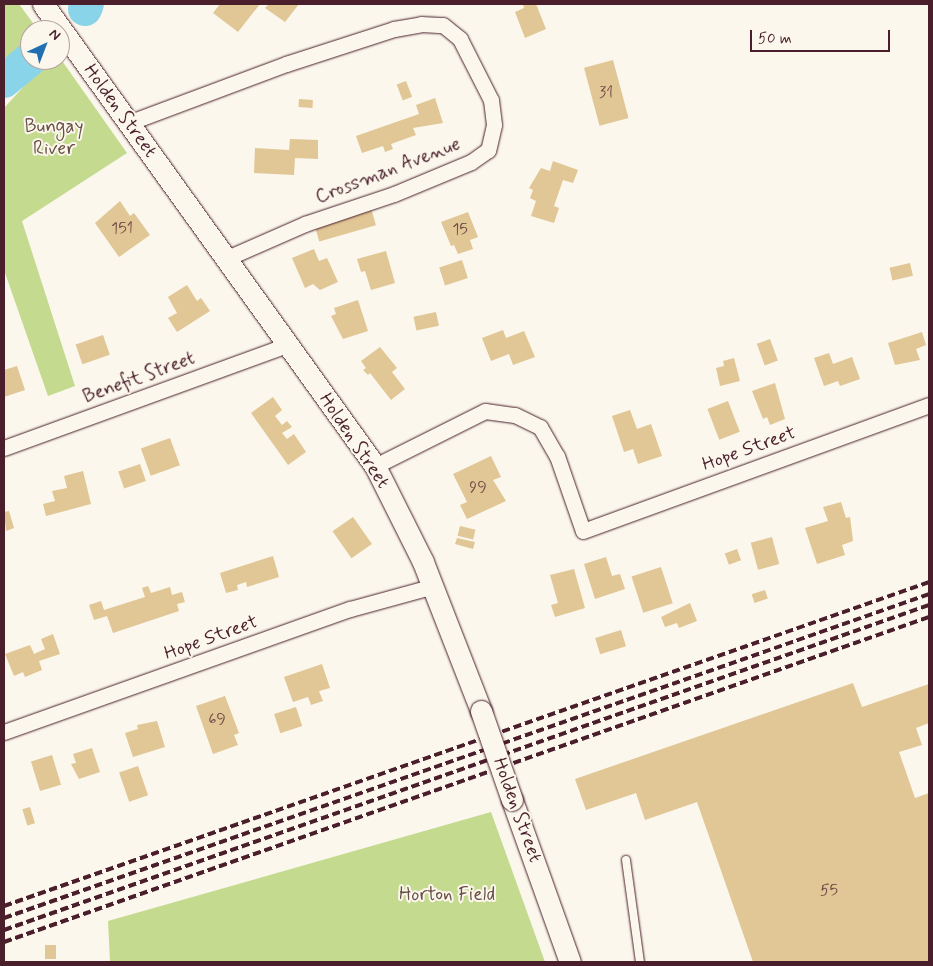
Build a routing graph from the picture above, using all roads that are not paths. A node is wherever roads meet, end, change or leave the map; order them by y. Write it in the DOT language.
graph roads {
  1 [pos="44,4"];
  2 [pos="128,123"];
  3 [pos="226,259"];
  4 [pos="287,345"];
  5 [pos="929,405"];
  6 [pos="4,448"];
  7 [pos="375,466"];
  8 [pos="434,586"];
  9 [pos="4,732"];
  10 [pos="626,860"];
  11 [pos="570,962"];
  12 [pos="640,962"];
  1 -- 2 [label="main road, Holden Street"];
  2 -- 3 [label="main road, Holden Street"];
  2 -- 3 [label="street, Crossman Avenue"];
  3 -- 4 [label="main road, Holden Street"];
  4 -- 6 [label="street, Benefit Street"];
  4 -- 7 [label="main road, Holden Street"];
  5 -- 7 [label="street, Hope Street"];
  7 -- 8 [label="main road, Holden Street"];
  8 -- 9 [label="street, Hope Street"];
  8 -- 11 [label="main road, Holden Street, bridge"];
  10 -- 12 [label="lane"];
}
